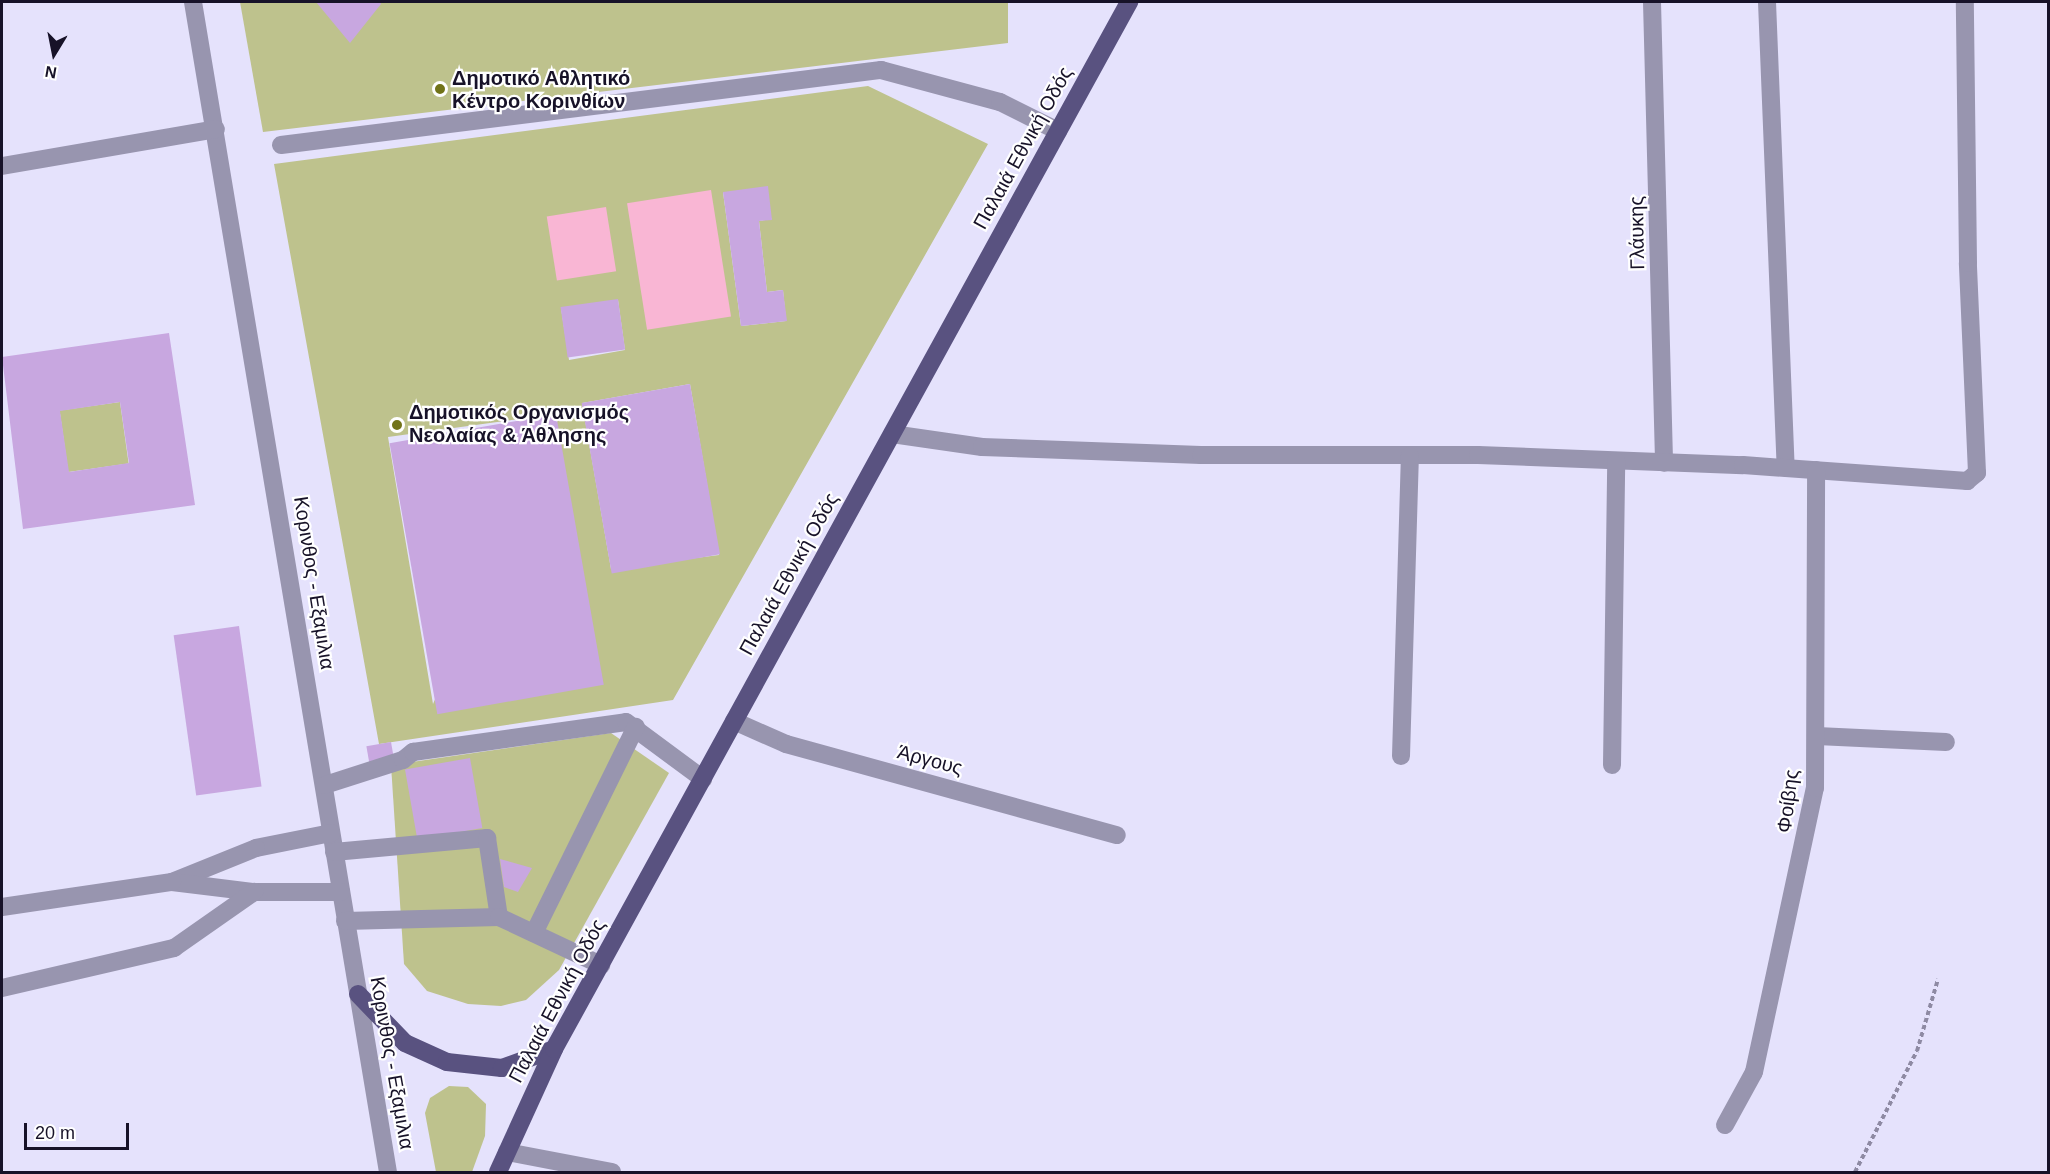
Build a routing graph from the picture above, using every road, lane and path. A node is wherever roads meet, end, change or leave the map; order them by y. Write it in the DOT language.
graph roads {
  1 [pos="193,2"];
  2 [pos="1129,2"];
  3 [pos="1652,2"];
  4 [pos="1767,2"];
  5 [pos="1965,2"];
  6 [pos="216,129"];
  7 [pos="1058,131"];
  8 [pos="281,145"];
  9 [pos="2,166"];
  10 [pos="892,434"];
  11 [pos="1410,456"];
  12 [pos="1616,461"];
  13 [pos="1664,463"];
  14 [pos="1786,468"];
  15 [pos="1816,470"];
  16 [pos="734,721"];
  17 [pos="639,729"];
  18 [pos="1817,736"];
  19 [pos="1946,742"];
  20 [pos="1401,756"];
  21 [pos="1612,765"];
  22 [pos="703,779"];
  23 [pos="325,786"];
  24 [pos="331,833"];
  25 [pos="1117,835"];
  26 [pos="334,852"];
  27 [pos="172,882"];
  28 [pos="254,892"];
  29 [pos="341,892"];
  30 [pos="2,907"];
  31 [pos="499,917"];
  32 [pos="345,921"];
  33 [pos="534,933"];
  34 [pos="601,965"];
  35 [pos="1938,979"];
  36 [pos="2,988"];
  37 [pos="358,994"];
  38 [pos="554,1049"];
  39 [pos="1725,1125"];
  40 [pos="507,1152"];
  41 [pos="388,1173"];
  42 [pos="498,1173"];
  43 [pos="612,1173"];
  44 [pos="1855,1173"];
  1 -- 6 [label="street, Κορινθος - Εξαμιλια"];
  2 -- 7 [label="main road, Παλαιά Εθνική Οδός"];
  3 -- 13 [label="street, Γλάυκης"];
  4 -- 14 [label="street"];
  5 -- 15 [label="street"];
  6 -- 9 [label="street"];
  6 -- 23 [label="street, Κορινθος - Εξαμιλια"];
  7 -- 8 [label="street"];
  7 -- 10 [label="main road, Παλαιά Εθνική Οδός"];
  10 -- 11 [label="street"];
  10 -- 16 [label="main road, Παλαιά Εθνική Οδός"];
  11 -- 12 [label="street"];
  11 -- 20 [label="street"];
  12 -- 13 [label="street"];
  12 -- 21 [label="street"];
  13 -- 14 [label="street"];
  14 -- 15 [label="street"];
  15 -- 18 [label="street, Φοίβης"];
  16 -- 22 [label="main road, Παλαιά Εθνική Οδός"];
  16 -- 25 [label="street, Άργους"];
  17 -- 22 [label="street"];
  17 -- 23 [label="street"];
  17 -- 33 [label="street"];
  18 -- 19 [label="street"];
  18 -- 39 [label="street, Φοίβης"];
  22 -- 34 [label="main road, Παλαιά Εθνική Οδός"];
  23 -- 24 [label="street, Κορινθος - Εξαμιλια"];
  24 -- 26 [label="street, Κορινθος - Εξαμιλια"];
  24 -- 27 [label="street"];
  26 -- 29 [label="street, Κορινθος - Εξαμιλια"];
  26 -- 31 [label="street"];
  27 -- 28 [label="street"];
  27 -- 30 [label="street"];
  28 -- 29 [label="street"];
  28 -- 36 [label="street"];
  29 -- 32 [label="street, Κορινθος - Εξαμιλια"];
  31 -- 32 [label="street"];
  31 -- 33 [label="street"];
  32 -- 37 [label="street, Κορινθος - Εξαμιλια"];
  33 -- 34 [label="street"];
  34 -- 38 [label="main road, Παλαιά Εθνική Οδός"];
  35 -- 44 [label="path"];
  37 -- 38 [label="main road"];
  37 -- 41 [label="street, Κορινθος - Εξαμιλια"];
  38 -- 40 [label="main road, Παλαιά Εθνική Οδός"];
  40 -- 42 [label="main road, Παλαιά Εθνική Οδός"];
  40 -- 43 [label="street"];
}
